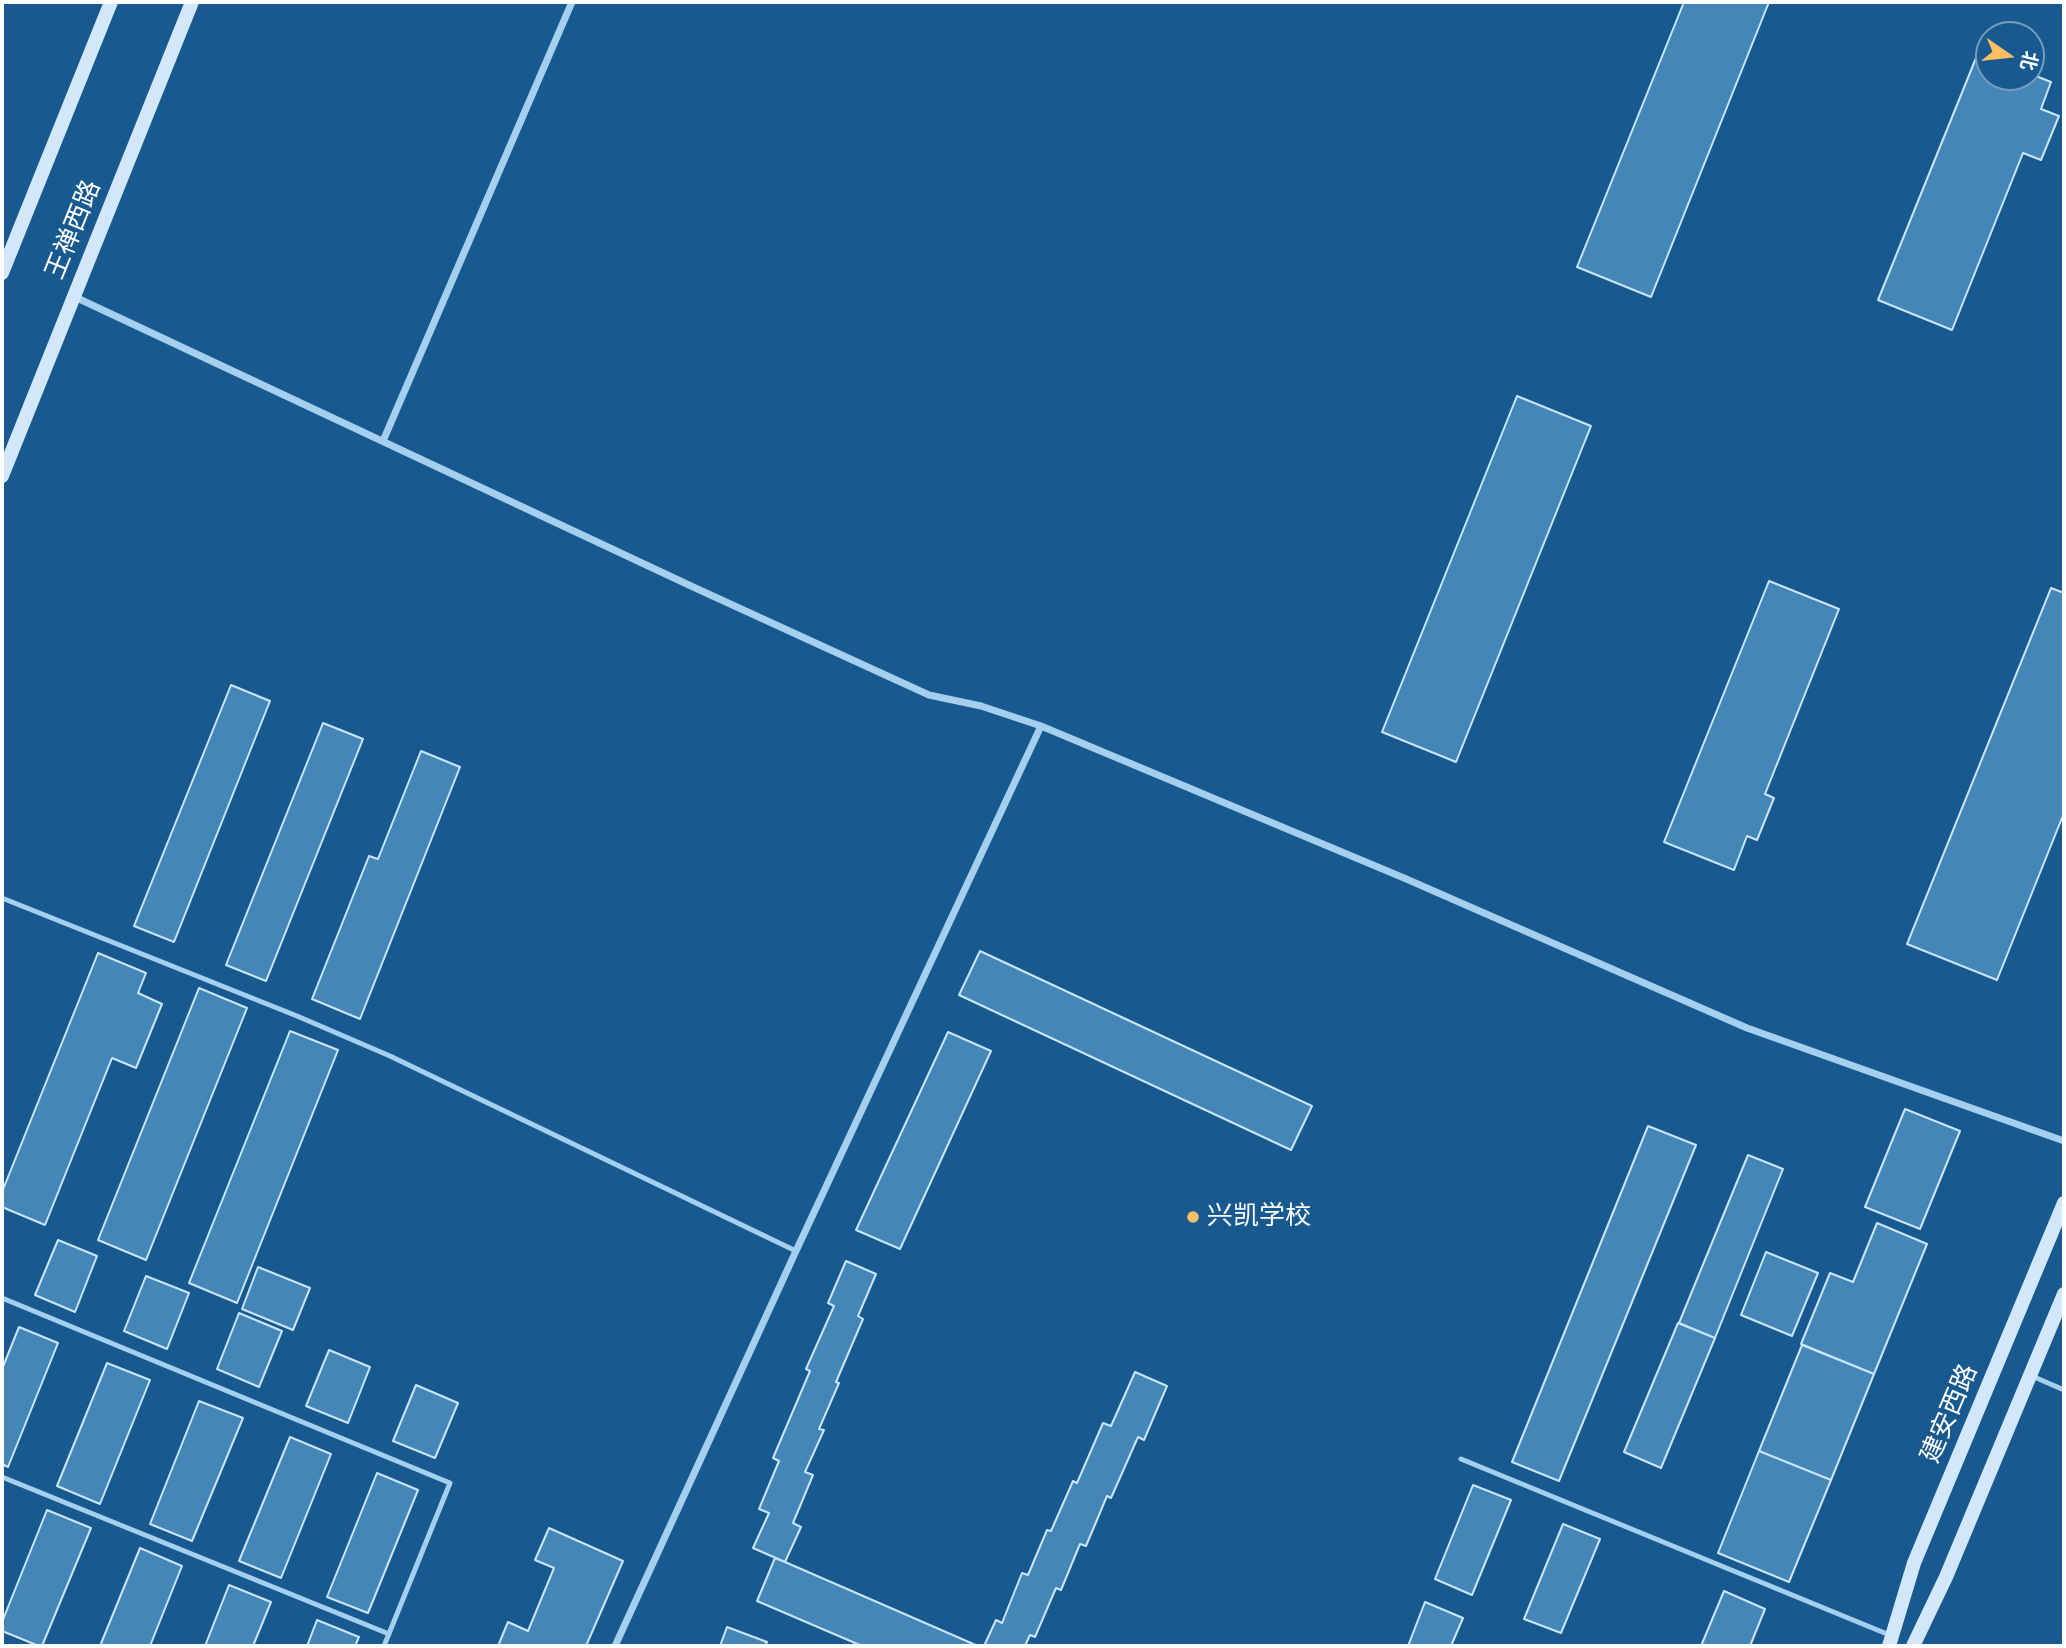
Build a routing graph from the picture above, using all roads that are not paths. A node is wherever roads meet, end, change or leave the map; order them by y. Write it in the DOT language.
graph roads {
  1 [pos="111,2"];
  2 [pos="192,2"];
  3 [pos="572,2"];
  4 [pos="4,263"];
  5 [pos="74,296"];
  6 [pos="383,441"];
  7 [pos="2,476"];
  8 [pos="1041,726"];
  9 [pos="2,898"];
  10 [pos="2064,1141"];
  11 [pos="2064,1203"];
  12 [pos="796,1251"];
  13 [pos="2064,1294"];
  14 [pos="2,1298"];
  15 [pos="2030,1376"];
  16 [pos="2064,1390"];
  17 [pos="1461,1458"];
  18 [pos="2,1477"];
  19 [pos="389,1634"];
  20 [pos="1890,1641"];
  21 [pos="384,1646"];
  22 [pos="615,1646"];
  23 [pos="1913,1646"];
  1 -- 4 [label="main road, 王禅西路"];
  2 -- 5 [label="main road, 王禅西路"];
  3 -- 6 [label="street"];
  5 -- 6 [label="street"];
  5 -- 7 [label="main road, 王禅西路"];
  6 -- 8 [label="street"];
  8 -- 10 [label="street"];
  8 -- 12 [label="street"];
  9 -- 12 [label="lane"];
  11 -- 20 [label="main road, 建安西路"];
  12 -- 22 [label="street"];
  13 -- 15 [label="main road"];
  14 -- 19 [label="lane"];
  15 -- 16 [label="lane"];
  15 -- 23 [label="main road"];
  17 -- 20 [label="lane"];
  18 -- 19 [label="lane"];
  19 -- 21 [label="lane"];
}
